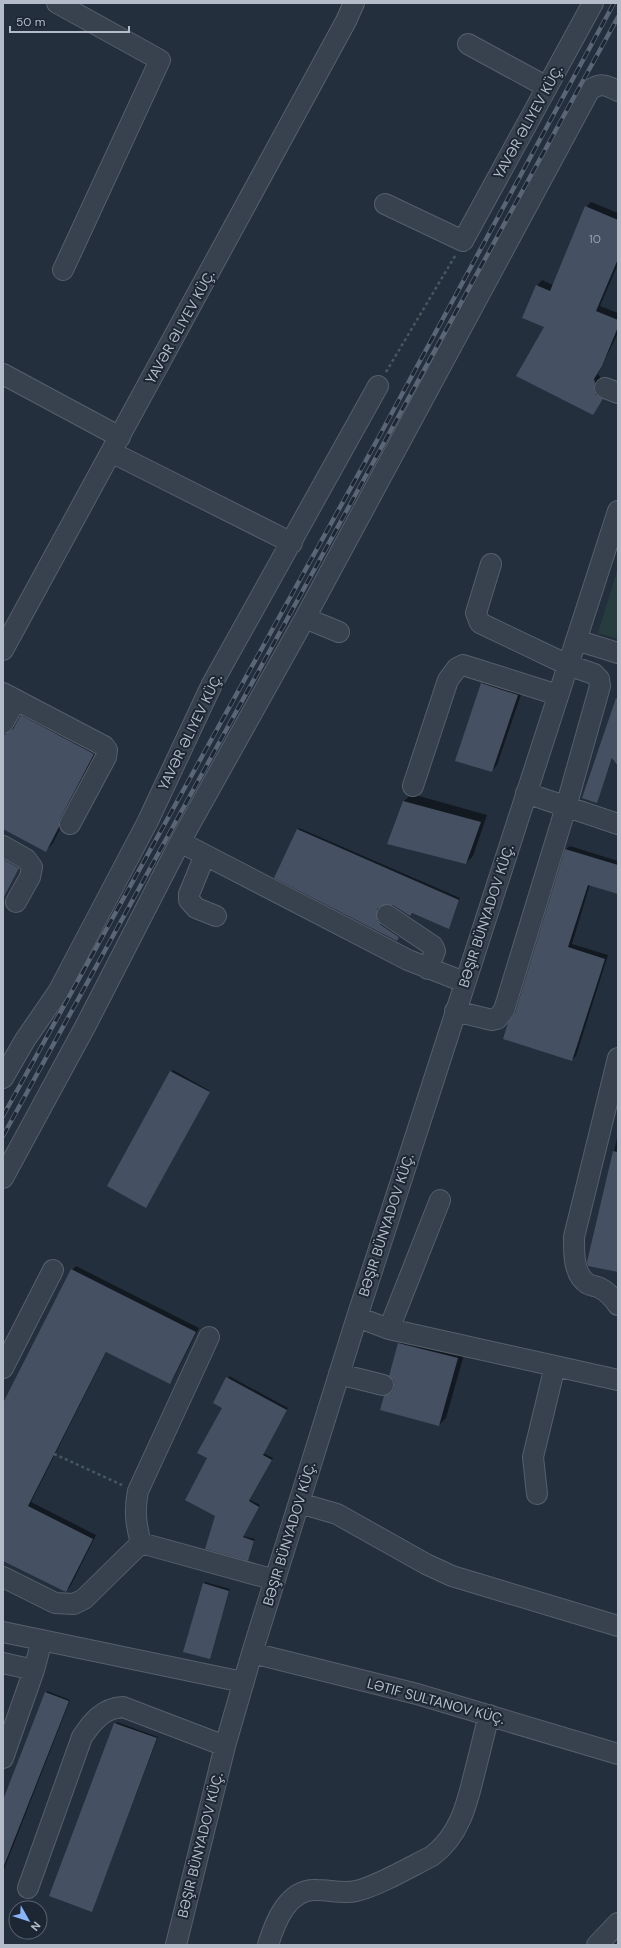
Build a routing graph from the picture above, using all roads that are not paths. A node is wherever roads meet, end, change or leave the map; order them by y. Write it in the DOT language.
graph roads {
  1 [pos="57,3"];
  2 [pos="354,3"];
  3 [pos="593,3"];
  4 [pos="468,44"];
  5 [pos="547,87"];
  6 [pos="618,91"];
  7 [pos="385,204"];
  8 [pos="64,270"];
  9 [pos="3,374"];
  10 [pos="378,386"];
  11 [pos="116,445"];
  12 [pos="618,511"];
  13 [pos="292,543"];
  14 [pos="491,564"];
  15 [pos="305,618"];
  16 [pos="339,632"];
  17 [pos="576,640"];
  18 [pos="3,650"];
  19 [pos="618,653"];
  20 [pos="568,665"];
  21 [pos="558,695"];
  22 [pos="9,696"];
  23 [pos="3,723"];
  24 [pos="414,786"];
  25 [pos="526,793"];
  26 [pos="566,807"];
  27 [pos="70,824"];
  28 [pos="618,824"];
  29 [pos="180,842"];
  30 [pos="3,846"];
  31 [pos="205,855"];
  32 [pos="16,902"];
  33 [pos="387,914"];
  34 [pos="216,916"];
  35 [pos="428,969"];
  36 [pos="464,982"];
  37 [pos="455,1010"];
  38 [pos="618,1058"];
  39 [pos="3,1078"];
  40 [pos="3,1178"];
  41 [pos="440,1200"];
  42 [pos="53,1270"];
  43 [pos="618,1305"];
  44 [pos="357,1317"];
  45 [pos="389,1329"];
  46 [pos="209,1338"];
  47 [pos="555,1366"];
  48 [pos="3,1368"];
  49 [pos="339,1374"];
  50 [pos="618,1380"];
  51 [pos="383,1385"];
  52 [pos="537,1494"];
  53 [pos="299,1503"];
  54 [pos="141,1543"];
  55 [pos="3,1577"];
  56 [pos="275,1580"];
  57 [pos="618,1626"];
  58 [pos="3,1632"];
  59 [pos="42,1640"];
  60 [pos="252,1653"];
  61 [pos="3,1663"];
  62 [pos="34,1670"];
  63 [pos="243,1682"];
  64 [pos="489,1715"];
  65 [pos="225,1746"];
  66 [pos="618,1754"];
  67 [pos="3,1758"];
  68 [pos="28,1888"];
  69 [pos="618,1923"];
  70 [pos="176,1945"];
  71 [pos="268,1945"];
  72 [pos="597,1945"];
  1 -- 8 [label="street"];
  2 -- 11 [label="street, YAVƏR ƏLIYEV KÜÇ."];
  3 -- 5 [label="street, YAVƏR ƏLIYEV KÜÇ."];
  4 -- 5 [label="street"];
  5 -- 7 [label="street, YAVƏR ƏLIYEV KÜÇ."];
  6 -- 15 [label="street"];
  9 -- 11 [label="street"];
  10 -- 13 [label="street, YAVƏR ƏLIYEV KÜÇ."];
  11 -- 13 [label="street"];
  11 -- 18 [label="street, YAVƏR ƏLIYEV KÜÇ."];
  12 -- 17 [label="street, BƏŞIR BÜNYADOV KÜÇ."];
  13 -- 39 [label="street, YAVƏR ƏLIYEV KÜÇ."];
  14 -- 20 [label="street"];
  15 -- 16 [label="street"];
  15 -- 29 [label="street"];
  17 -- 19 [label="street"];
  17 -- 20 [label="street, BƏŞIR BÜNYADOV KÜÇ."];
  20 -- 21 [label="street, BƏŞIR BÜNYADOV KÜÇ."];
  20 -- 26 [label="street"];
  21 -- 24 [label="street"];
  21 -- 25 [label="street, BƏŞIR BÜNYADOV KÜÇ."];
  22 -- 23 [label="street"];
  22 -- 27 [label="street"];
  25 -- 26 [label="street"];
  25 -- 36 [label="street, BƏŞIR BÜNYADOV KÜÇ."];
  26 -- 28 [label="street"];
  26 -- 37 [label="street"];
  29 -- 31 [label="street"];
  29 -- 40 [label="street"];
  30 -- 32 [label="street"];
  31 -- 34 [label="street"];
  31 -- 35 [label="street"];
  33 -- 35 [label="street"];
  35 -- 36 [label="street"];
  36 -- 37 [label="street, BƏŞIR BÜNYADOV KÜÇ."];
  37 -- 44 [label="street, BƏŞIR BÜNYADOV KÜÇ."];
  38 -- 43 [label="street"];
  41 -- 45 [label="street"];
  42 -- 48 [label="street"];
  44 -- 45 [label="street"];
  44 -- 49 [label="street, BƏŞIR BÜNYADOV KÜÇ."];
  45 -- 47 [label="street"];
  46 -- 54 [label="street"];
  47 -- 50 [label="street"];
  47 -- 52 [label="street"];
  49 -- 51 [label="street"];
  49 -- 53 [label="street, BƏŞIR BÜNYADOV KÜÇ."];
  53 -- 56 [label="street, BƏŞIR BÜNYADOV KÜÇ."];
  53 -- 57 [label="street"];
  54 -- 55 [label="street"];
  54 -- 56 [label="street"];
  56 -- 60 [label="street, BƏŞIR BÜNYADOV KÜÇ."];
  58 -- 59 [label="street"];
  59 -- 62 [label="street"];
  59 -- 63 [label="street"];
  60 -- 63 [label="street, BƏŞIR BÜNYADOV KÜÇ."];
  60 -- 64 [label="street, LƏTIF SULTANOV KÜÇ."];
  61 -- 62 [label="street"];
  62 -- 67 [label="street"];
  63 -- 65 [label="street, BƏŞIR BÜNYADOV KÜÇ."];
  64 -- 66 [label="street, LƏTIF SULTANOV KÜÇ."];
  64 -- 71 [label="street"];
  65 -- 68 [label="street"];
  65 -- 70 [label="street, BƏŞIR BÜNYADOV KÜÇ."];
  69 -- 72 [label="street"];
}
